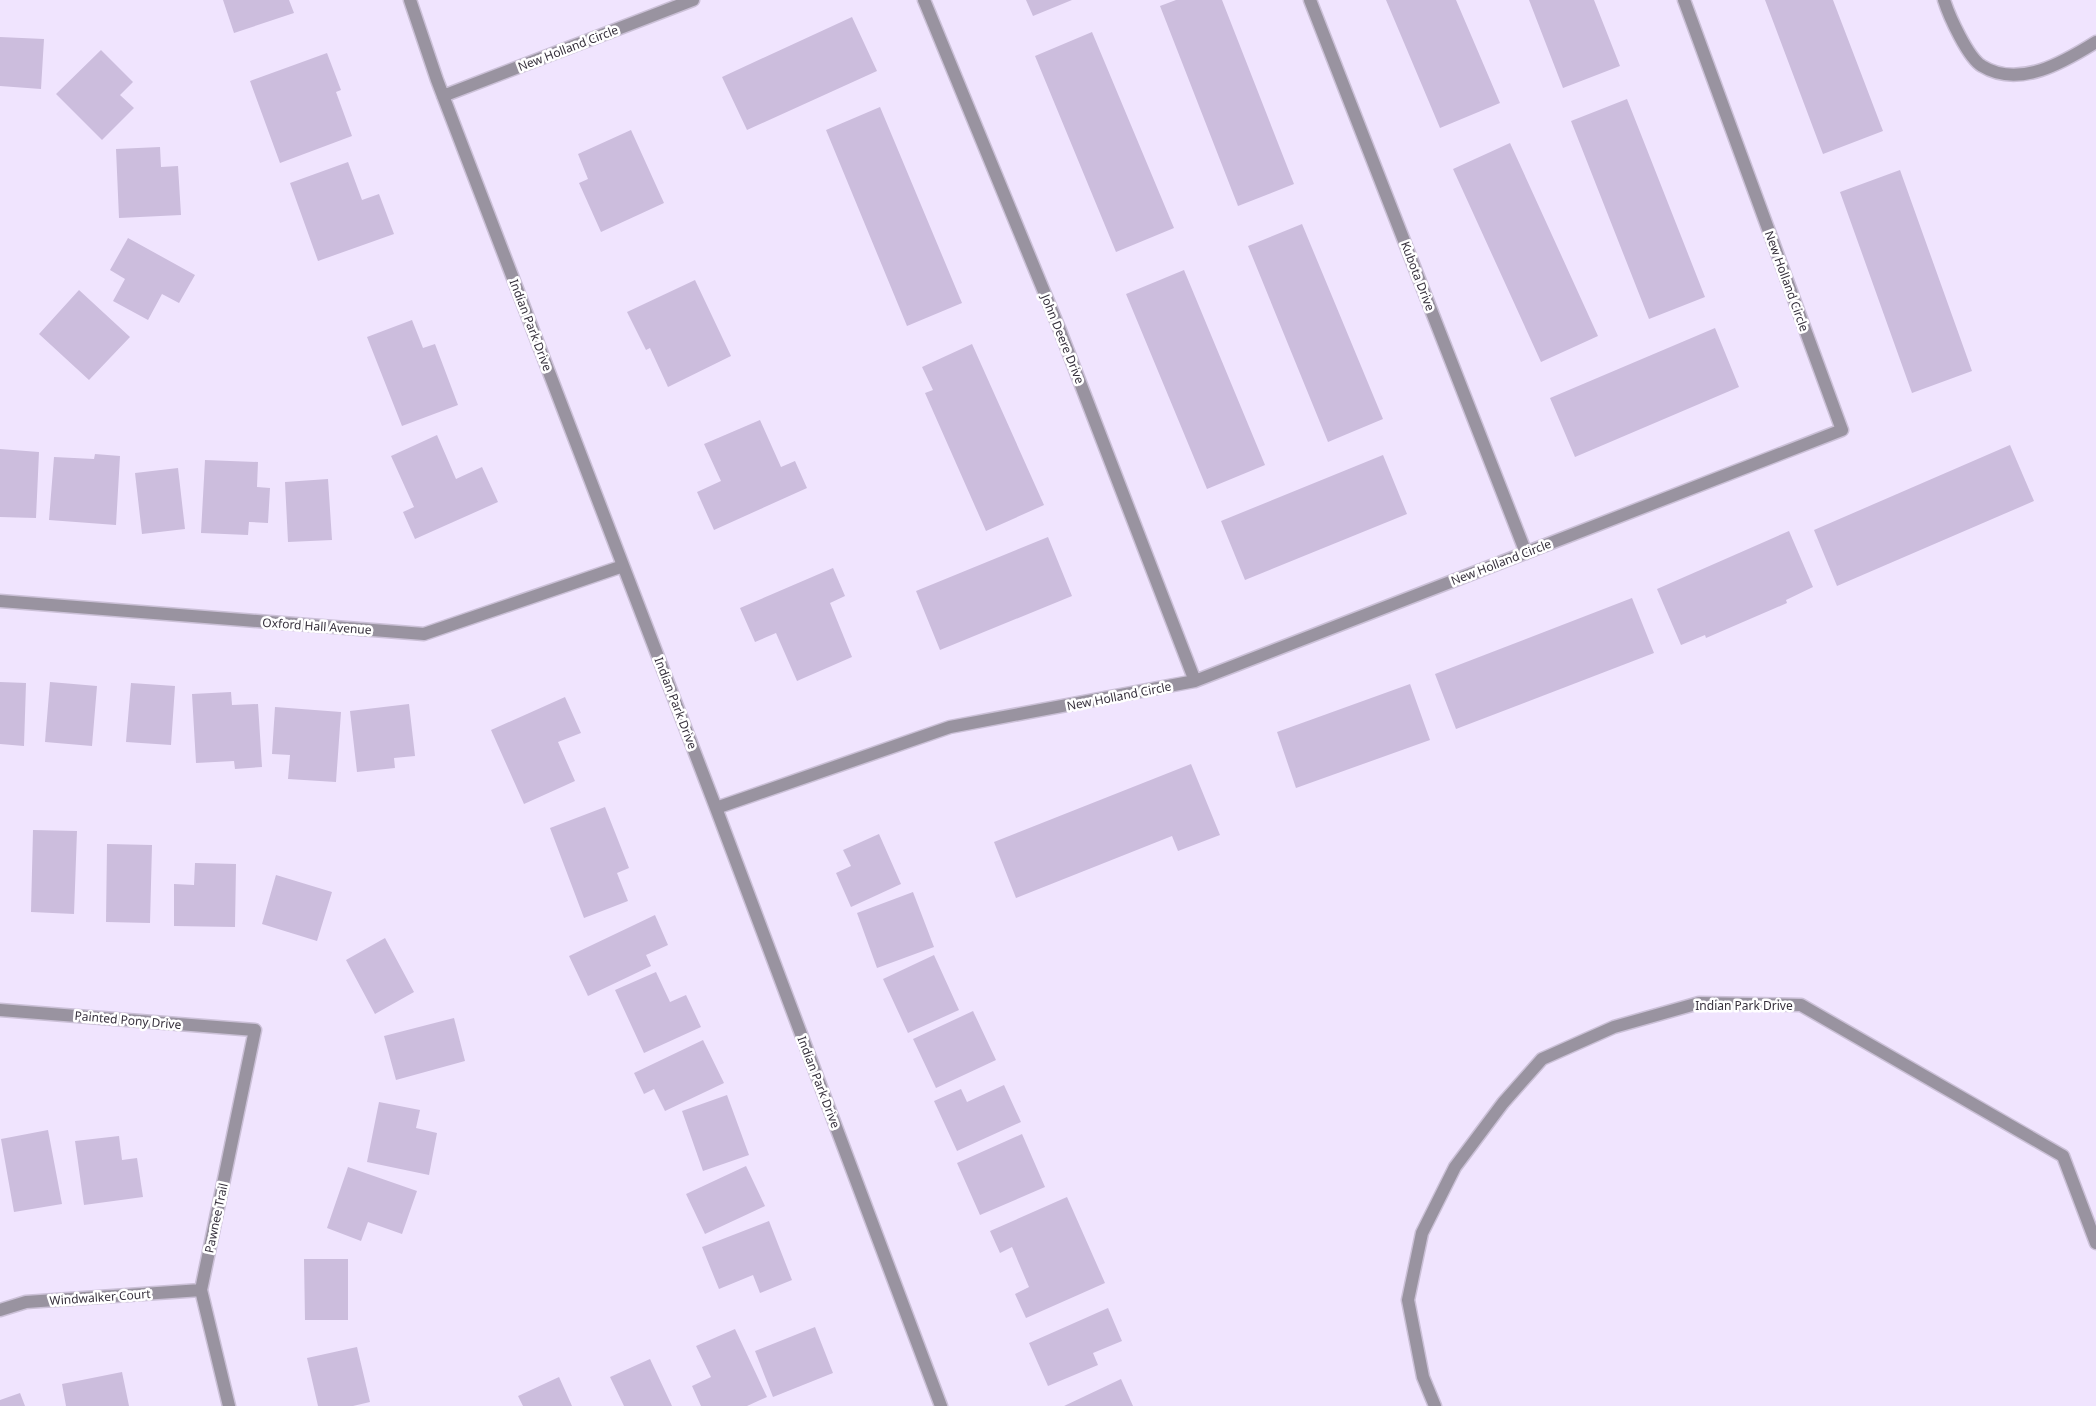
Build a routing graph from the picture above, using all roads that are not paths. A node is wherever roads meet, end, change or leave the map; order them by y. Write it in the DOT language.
graph roads {
  1 [pos="410,0"];
  2 [pos="693,0"];
  3 [pos="924,0"];
  4 [pos="1310,0"];
  5 [pos="1684,0"];
  6 [pos="1944,0"];
  7 [pos="2096,42"];
  8 [pos="443,96"];
  9 [pos="1526,553"];
  10 [pos="624,566"];
  11 [pos="0,601"];
  12 [pos="1195,682"];
  13 [pos="716,808"];
  14 [pos="0,1010"];
  15 [pos="255,1030"];
  16 [pos="2096,1243"];
  17 [pos="201,1290"];
  18 [pos="0,1310"];
  19 [pos="229,1406"];
  20 [pos="941,1406"];
  21 [pos="1435,1406"];
  1 -- 8 [label="street, Indian Park Drive"];
  2 -- 8 [label="street, New Holland Circle"];
  3 -- 12 [label="street, John Deere Drive"];
  4 -- 9 [label="street, Kubota Drive"];
  5 -- 9 [label="street, New Holland Circle"];
  6 -- 7 [label="street"];
  8 -- 10 [label="street, Indian Park Drive"];
  9 -- 12 [label="street, New Holland Circle"];
  10 -- 11 [label="street, Oxford Hall Avenue"];
  10 -- 13 [label="street, Indian Park Drive"];
  12 -- 13 [label="street, New Holland Circle"];
  13 -- 20 [label="street, Indian Park Drive"];
  14 -- 15 [label="street, Painted Pony Drive"];
  15 -- 17 [label="street, Pawnee Trail"];
  16 -- 21 [label="street, Indian Park Drive"];
  17 -- 18 [label="street, Windwalker Court"];
  17 -- 19 [label="street, Pawnee Trail"];
}
